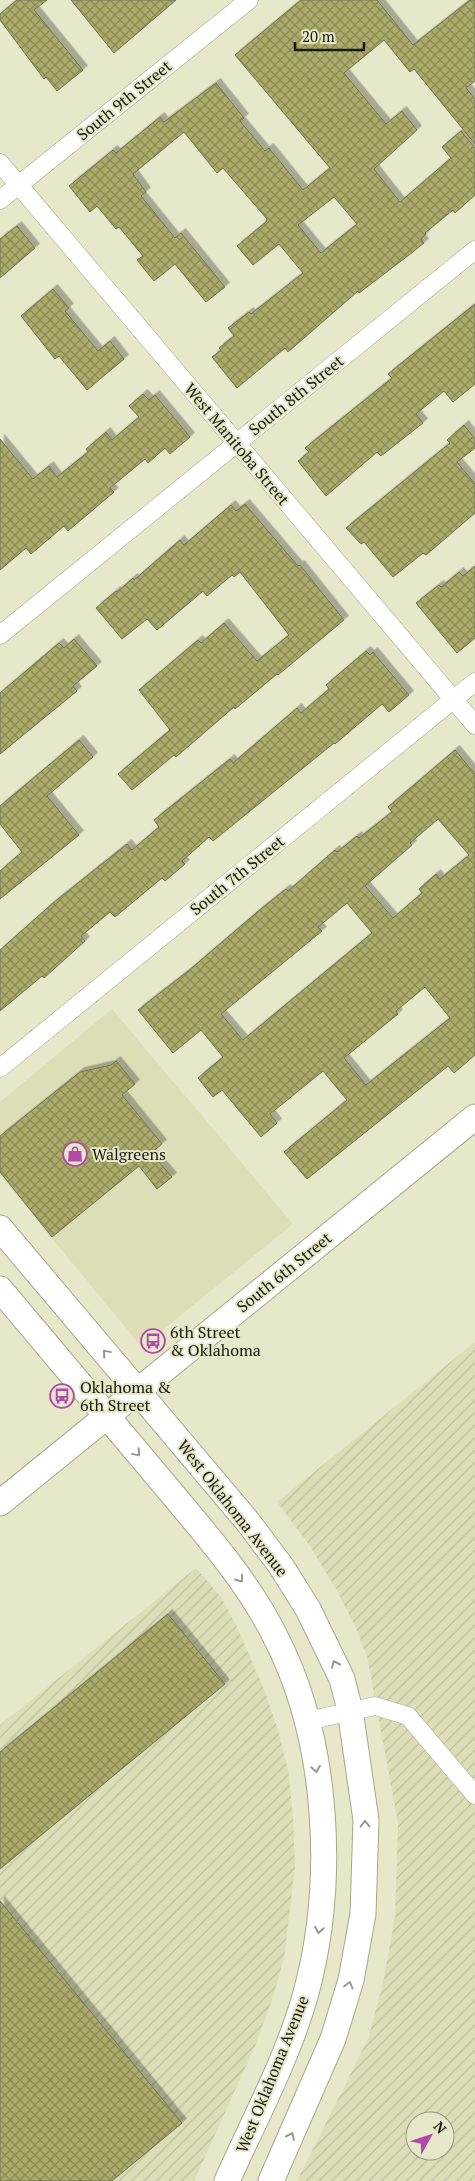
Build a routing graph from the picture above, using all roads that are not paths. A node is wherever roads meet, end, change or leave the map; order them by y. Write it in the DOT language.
graph roads {
  1 [pos="249,0"];
  2 [pos="0,162"];
  3 [pos="19,184"];
  4 [pos="0,200"];
  5 [pos="475,250"];
  6 [pos="236,443"];
  7 [pos="0,635"];
  8 [pos="475,682"];
  9 [pos="454,700"];
  10 [pos="475,725"];
  11 [pos="0,1068"];
  12 [pos="475,1117"];
  13 [pos="0,1228"];
  14 [pos="0,1289"];
  15 [pos="138,1390"];
  16 [pos="106,1415"];
  17 [pos="0,1503"];
  18 [pos="350,1710"];
  19 [pos="307,1721"];
  20 [pos="475,1795"];
  21 [pos="227,2181"];
  22 [pos="271,2181"];
  1 -- 3 [label="street, South 9th Street"];
  2 -- 3 [label="street, West Manitoba Street"];
  3 -- 4 [label="street, South 9th Street"];
  3 -- 6 [label="street, West Manitoba Street"];
  5 -- 6 [label="street, South 8th Street"];
  6 -- 7 [label="street, South 8th Street"];
  6 -- 9 [label="street, West Manitoba Street"];
  8 -- 9 [label="street, South 7th Street"];
  9 -- 10 [label="street, West Manitoba Street"];
  9 -- 11 [label="street, South 7th Street"];
  12 -- 15 [label="main road, South 6th Street"];
  15 -- 13 [label="main road, West Oklahoma Avenue, one-way"];
  14 -- 16 [label="main road, West Oklahoma Avenue"];
  15 -- 16 [label="main road, South 6th Street"];
  18 -- 15 [label="main road, West Oklahoma Avenue, one-way"];
  16 -- 17 [label="main road, South 6th Street"];
  16 -- 19 [label="main road, West Oklahoma Avenue, one-way"];
  18 -- 19 [label="street"];
  18 -- 20 [label="street"];
  22 -- 18 [label="main road, West Oklahoma Avenue, one-way"];
  19 -- 21 [label="main road, West Oklahoma Avenue, one-way"];
}
